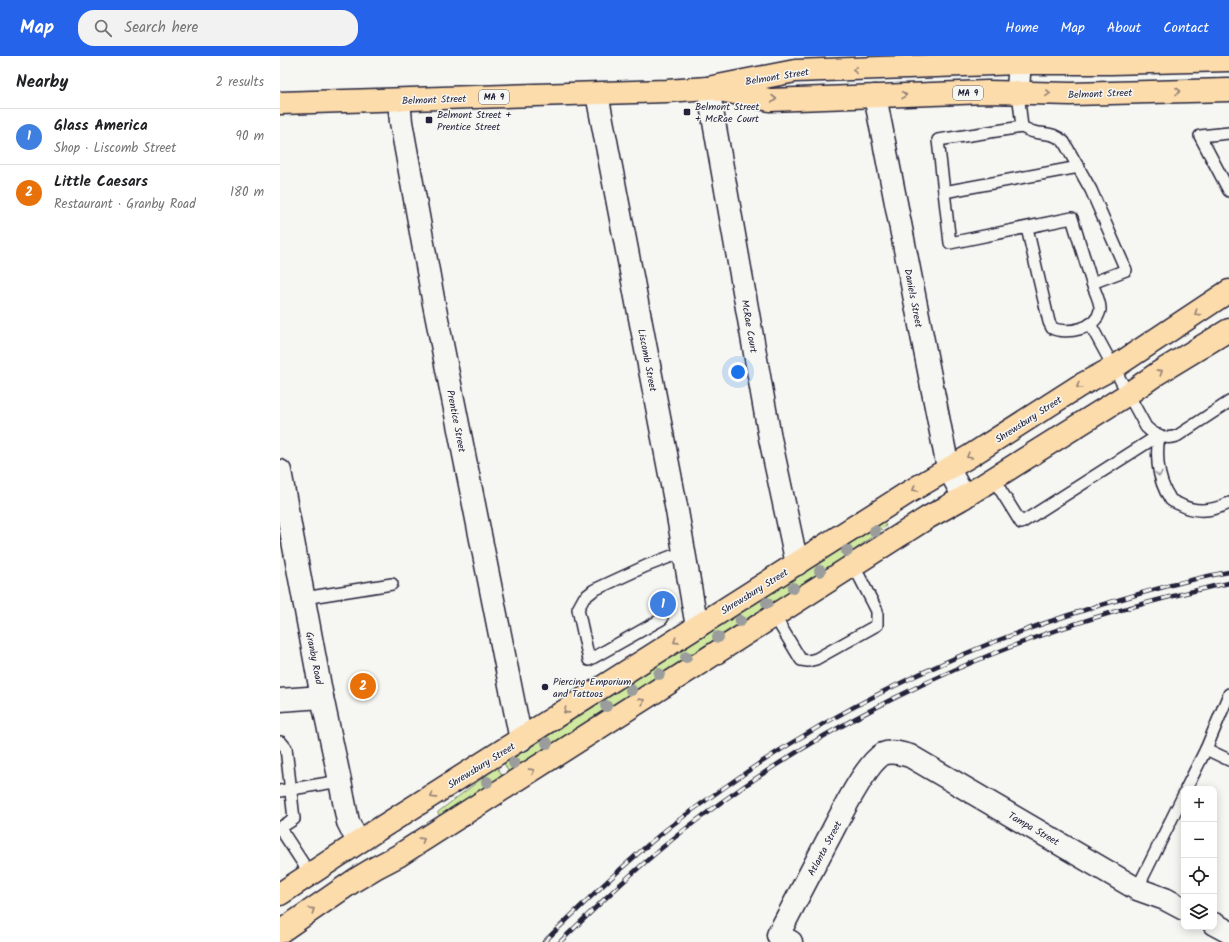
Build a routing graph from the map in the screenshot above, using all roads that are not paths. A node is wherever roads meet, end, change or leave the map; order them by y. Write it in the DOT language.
graph roads {
  1 [pos="1020,60"];
  2 [pos="1229,60"];
  3 [pos="708,88"];
  4 [pos="1229,90"];
  5 [pos="1018,92"];
  6 [pos="597,94"];
  7 [pos="875,96"];
  8 [pos="399,100"];
  9 [pos="280,103"];
  10 [pos="1022,127"];
  11 [pos="1229,134"];
  12 [pos="1079,167"];
  13 [pos="944,192"];
  14 [pos="1229,192"];
  15 [pos="1027,228"];
  16 [pos="1092,282"];
  17 [pos="1229,291"];
  18 [pos="1090,324"];
  19 [pos="1229,330"];
  20 [pos="1113,368"];
  21 [pos="1128,394"];
  22 [pos="1229,402"];
  23 [pos="1159,436"];
  24 [pos="948,468"];
  25 [pos="280,471"];
  26 [pos="993,478"];
  27 [pos="964,497"];
  28 [pos="1229,503"];
  29 [pos="284,518"];
  30 [pos="684,553"];
  31 [pos="797,564"];
  32 [pos="854,566"];
  33 [pos="392,584"];
  34 [pos="304,598"];
  35 [pos="775,617"];
  36 [pos="662,618"];
  37 [pos="697,627"];
  38 [pos="1229,694"];
  39 [pos="322,697"];
  40 [pos="280,700"];
  41 [pos="521,740"];
  42 [pos="280,742"];
  43 [pos="1206,749"];
  44 [pos="884,754"];
  45 [pos="1229,760"];
  46 [pos="340,781"];
  47 [pos="1188,786"];
  48 [pos="286,790"];
  49 [pos="1181,800"];
  50 [pos="280,828"];
  51 [pos="358,842"];
  52 [pos="310,874"];
  53 [pos="1137,889"];
  54 [pos="280,894"];
  55 [pos="1181,907"];
  56 [pos="1217,926"];
  57 [pos="280,932"];
  58 [pos="1229,932"];
  59 [pos="280,938"];
  60 [pos="282,942"];
  61 [pos="791,942"];
  1 -- 2 [label="main road, Belmont Street / MA 9"];
  1 -- 3 [label="main road, Belmont Street / MA 9, one-way"];
  1 -- 5 [label="street"];
  3 -- 6 [label="main road, Belmont Street / MA 9"];
  3 -- 7 [label="main road, Belmont Street / MA 9, one-way"];
  3 -- 31 [label="street, McRae Court"];
  5 -- 4 [label="main road, Belmont Street / MA 9, one-way"];
  7 -- 5 [label="main road, Belmont Street / MA 9, one-way"];
  5 -- 10 [label="lane"];
  6 -- 8 [label="main road, Belmont Street / MA 9"];
  6 -- 30 [label="street, Liscomb Street"];
  7 -- 24 [label="street, Daniels Street"];
  8 -- 9 [label="main road, Belmont Street / MA 9"];
  8 -- 41 [label="street, Prentice Street"];
  10 -- 12 [label="lane"];
  10 -- 13 [label="lane"];
  11 -- 14 [label="lane"];
  12 -- 13 [label="lane"];
  12 -- 16 [label="lane"];
  13 -- 15 [label="lane"];
  15 -- 16 [label="lane"];
  15 -- 18 [label="lane"];
  16 -- 18 [label="lane"];
  17 -- 20 [label="main road, Shrewsbury Street, one-way"];
  18 -- 20 [label="lane"];
  21 -- 19 [label="main road, one-way"];
  20 -- 21 [label="lane"];
  20 -- 24 [label="main road, Shrewsbury Street, one-way"];
  21 -- 23 [label="lane"];
  21 -- 26 [label="main road"];
  22 -- 23 [label="lane"];
  23 -- 26 [label="lane"];
  23 -- 28 [label="lane, one-way"];
  24 -- 27 [label="street, Daniels Street"];
  24 -- 31 [label="main road, Shrewsbury Street, one-way"];
  25 -- 29 [label="street, Granby Road"];
  26 -- 27 [label="main road"];
  27 -- 32 [label="main road"];
  29 -- 34 [label="street, Granby Road"];
  30 -- 36 [label="lane"];
  30 -- 37 [label="street, Liscomb Street"];
  31 -- 37 [label="main road, Shrewsbury Street"];
  32 -- 35 [label="main road"];
  32 -- 35 [label="lane"];
  33 -- 34 [label="lane"];
  34 -- 39 [label="street, Granby Road"];
  57 -- 35 [label="main road, one-way"];
  37 -- 41 [label="main road, Shrewsbury Street, one-way"];
  38 -- 43 [label="lane"];
  39 -- 40 [label="street"];
  39 -- 46 [label="street, Granby Road"];
  41 -- 51 [label="main road, Shrewsbury Street, one-way"];
  42 -- 48 [label="lane"];
  43 -- 45 [label="lane"];
  43 -- 47 [label="lane"];
  44 -- 53 [label="street, Tampa Street"];
  44 -- 61 [label="street, Atlanta Street"];
  46 -- 48 [label="lane"];
  46 -- 51 [label="street, Granby Road"];
  48 -- 50 [label="lane"];
  49 -- 53 [label="lane"];
  50 -- 52 [label="lane"];
  51 -- 52 [label="main road, Shrewsbury Street"];
  52 -- 54 [label="main road, Shrewsbury Street"];
  53 -- 55 [label="street, Tampa Street"];
  56 -- 58 [label="street"];
  59 -- 60 [label="street"];
}
